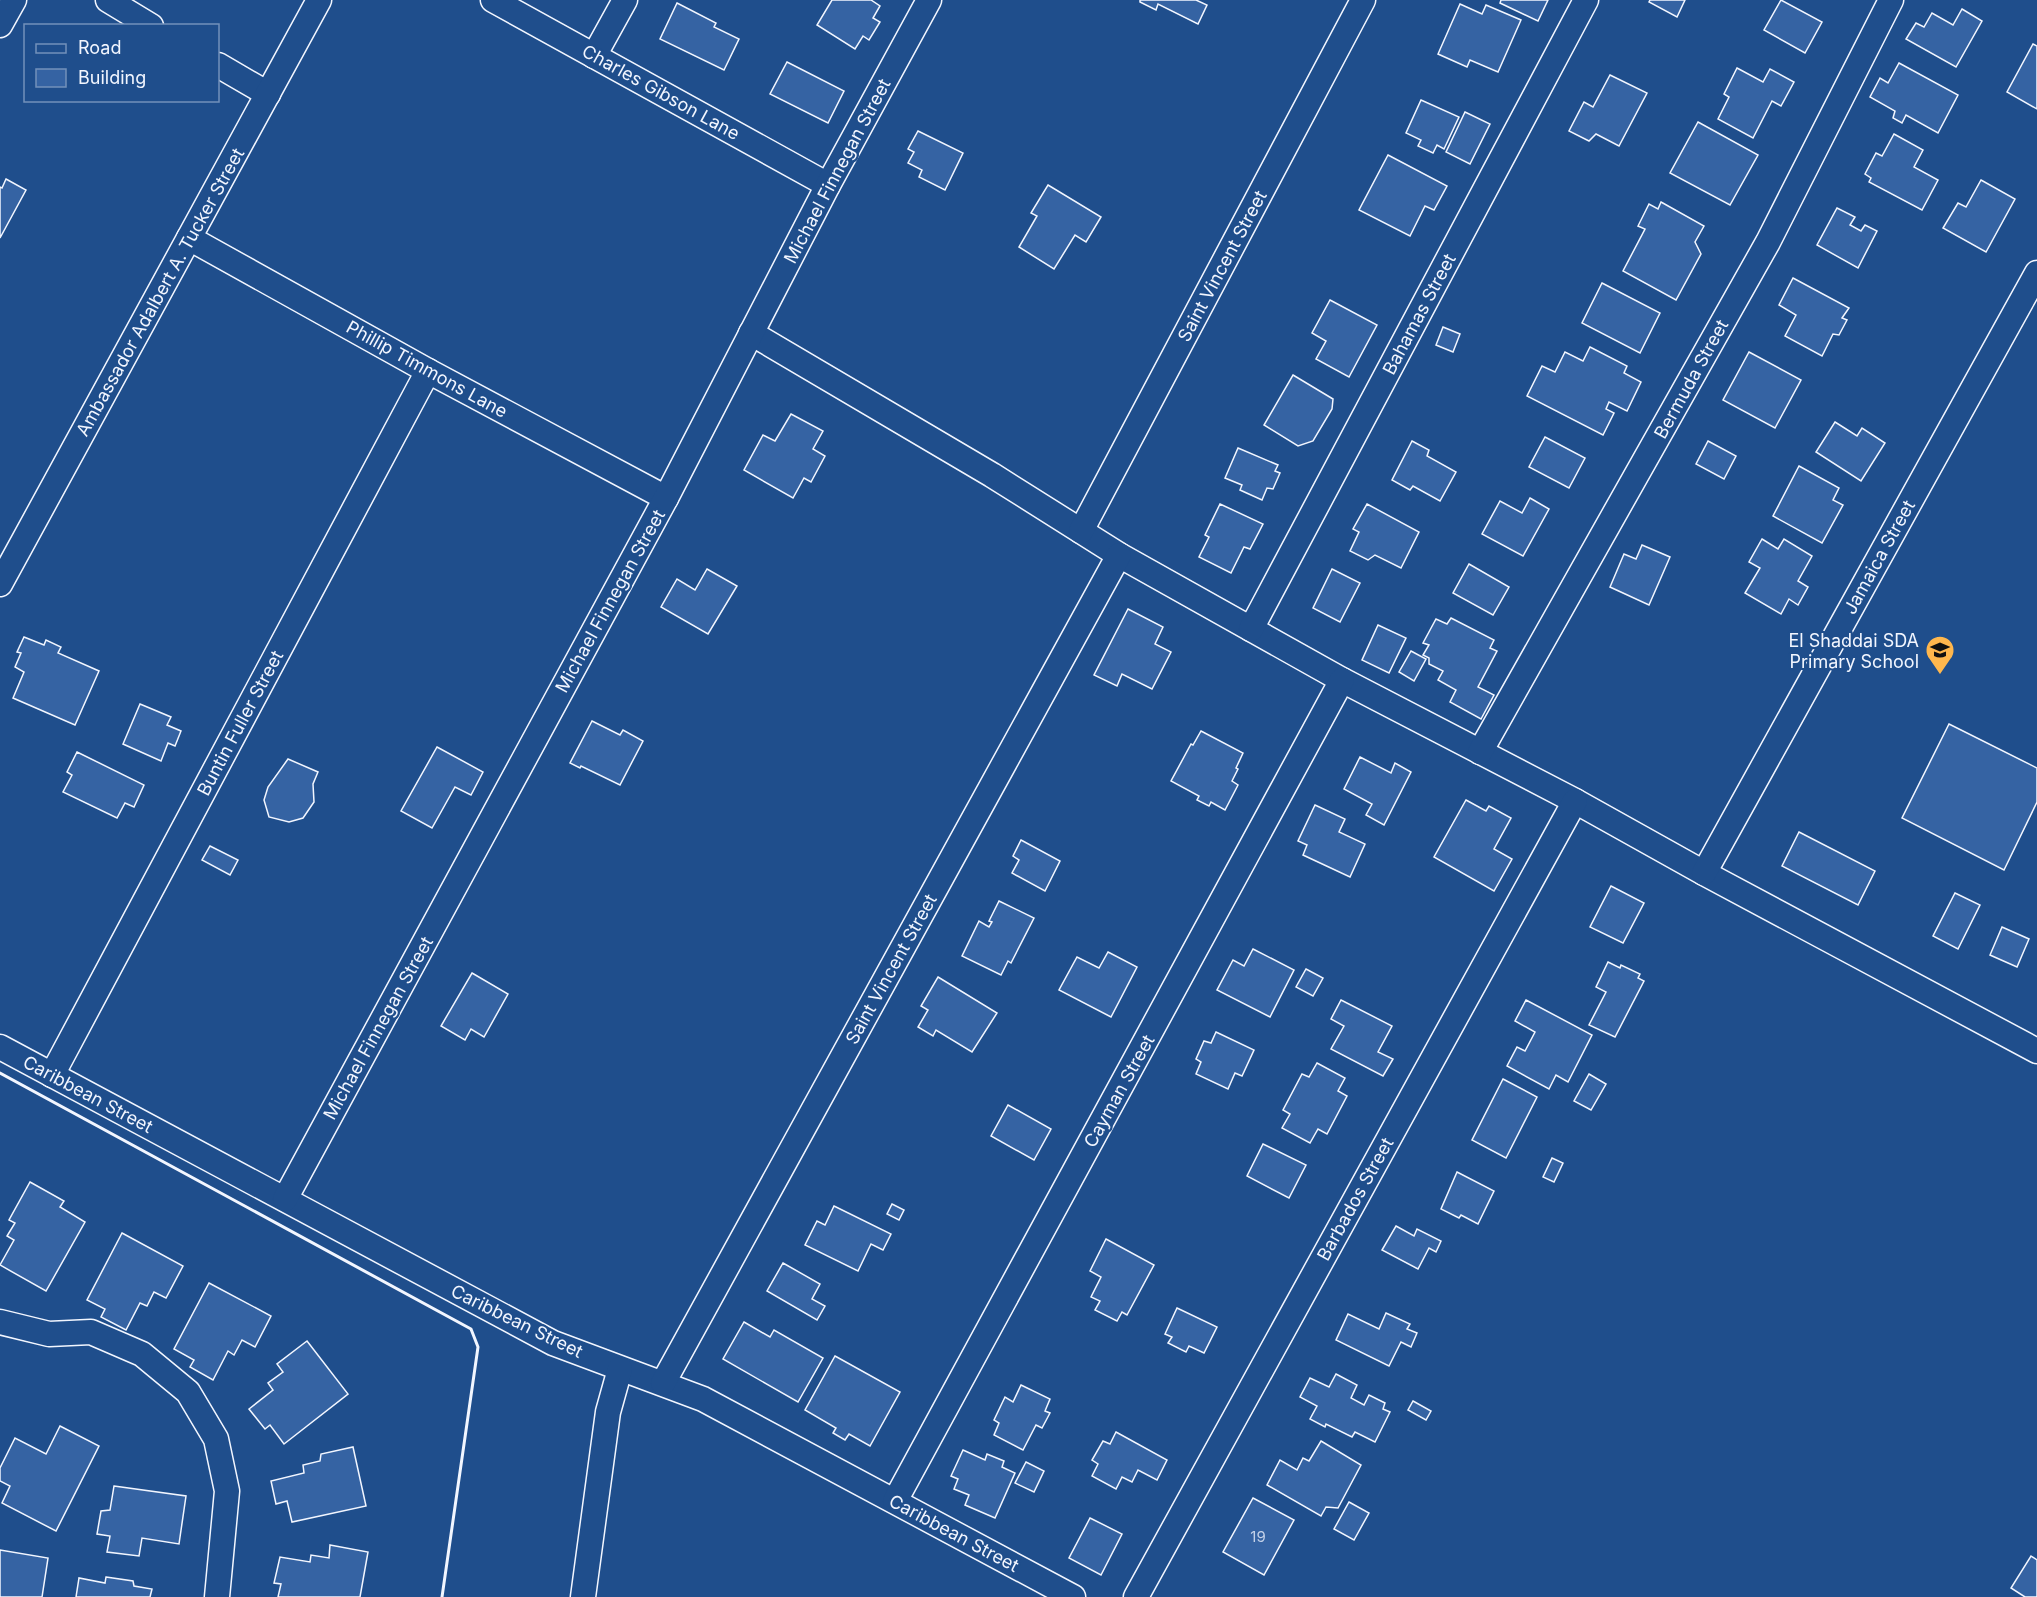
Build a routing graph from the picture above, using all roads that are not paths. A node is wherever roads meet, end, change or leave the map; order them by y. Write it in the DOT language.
graph roads {
  1 [pos="14,0"];
  2 [pos="108,0"];
  3 [pos="319,0"];
  4 [pos="493,0"];
  5 [pos="625,0"];
  6 [pos="929,0"];
  7 [pos="1364,0"];
  8 [pos="1586,0"];
  9 [pos="1891,0"];
  10 [pos="148,24"];
  11 [pos="0,25"];
  12 [pos="594,56"];
  13 [pos="219,66"];
  14 [pos="268,94"];
  15 [pos="828,184"];
  16 [pos="189,238"];
  17 [pos="2037,273"];
  18 [pos="751,333"];
  19 [pos="428,371"];
  20 [pos="666,498"];
  21 [pos="1081,531"];
  22 [pos="1119,555"];
  23 [pos="0,584"];
  24 [pos="1251,629"];
  25 [pos="1342,680"];
  26 [pos="1480,752"];
  27 [pos="1575,801"];
  28 [pos="1704,873"];
  29 [pos="0,1047"];
  30 [pos="2037,1051"];
  31 [pos="52,1075"];
  32 [pos="285,1199"];
  33 [pos="0,1322"];
  34 [pos="620,1369"];
  35 [pos="663,1383"];
  36 [pos="895,1501"];
  37 [pos="217,1597"];
  38 [pos="583,1597"];
  39 [pos="1073,1597"];
  40 [pos="1136,1597"];
  1 -- 11 [label="street"];
  2 -- 10 [label="street"];
  3 -- 14 [label="street, Ambassador Adalbert A. Tucker Street"];
  4 -- 12 [label="street, Charles Gibson Lane"];
  5 -- 12 [label="street"];
  6 -- 15 [label="street, Michael Finnegan Street"];
  7 -- 21 [label="street, Saint Vincent Street"];
  8 -- 24 [label="street, Bahamas Street"];
  9 -- 26 [label="street, Bermuda Street"];
  12 -- 15 [label="street, Charles Gibson Lane"];
  13 -- 14 [label="street"];
  14 -- 16 [label="street, Ambassador Adalbert A. Tucker Street"];
  15 -- 18 [label="street, Michael Finnegan Street"];
  16 -- 19 [label="street, Phillip Timmons Lane"];
  16 -- 23 [label="street, Ambassador Adalbert A. Tucker Street"];
  17 -- 28 [label="street, Jamaica Street"];
  18 -- 20 [label="street, Michael Finnegan Street"];
  18 -- 21 [label="street"];
  19 -- 20 [label="street, Phillip Timmons Lane"];
  19 -- 31 [label="street, Buntin Fuller Street"];
  20 -- 32 [label="street, Michael Finnegan Street"];
  21 -- 22 [label="street"];
  22 -- 24 [label="street"];
  22 -- 35 [label="street, Saint Vincent Street"];
  24 -- 25 [label="street"];
  25 -- 26 [label="street"];
  25 -- 36 [label="street, Cayman Street"];
  26 -- 27 [label="street"];
  27 -- 28 [label="street"];
  27 -- 40 [label="street, Barbados Street"];
  28 -- 30 [label="street"];
  29 -- 31 [label="street, Caribbean Street"];
  31 -- 32 [label="street, Caribbean Street"];
  32 -- 34 [label="street, Caribbean Street"];
  33 -- 37 [label="street"];
  34 -- 35 [label="street, Caribbean Street"];
  34 -- 38 [label="street"];
  35 -- 36 [label="street, Caribbean Street"];
  36 -- 39 [label="street, Caribbean Street"];
}
